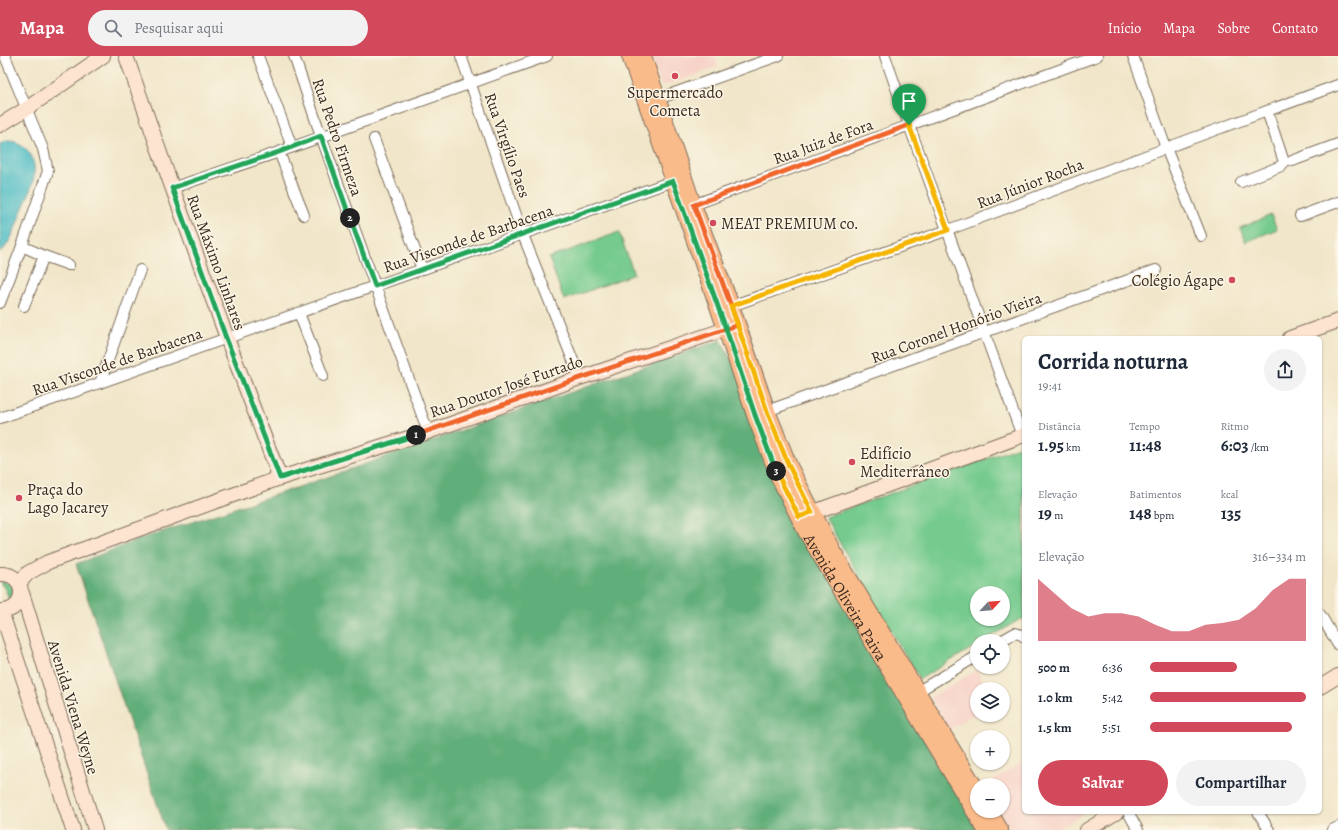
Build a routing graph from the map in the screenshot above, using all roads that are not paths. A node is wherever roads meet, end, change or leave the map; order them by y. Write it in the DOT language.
graph roads {
  1 [pos="5,56"];
  2 [pos="103,56"];
  3 [pos="126,56"];
  4 [pos="258,56"];
  5 [pos="294,56"];
  6 [pos="461,56"];
  7 [pos="547,56"];
  8 [pos="630,56"];
  9 [pos="643,56"];
  10 [pos="778,56"];
  11 [pos="885,56"];
  12 [pos="1097,56"];
  13 [pos="1133,56"];
  14 [pos="470,83"];
  15 [pos="1338,85"];
  16 [pos="652,101"];
  17 [pos="26,109"];
  18 [pos="1267,111"];
  19 [pos="0,125"];
  20 [pos="909,125"];
  21 [pos="321,136"];
  22 [pos="374,139"];
  23 [pos="1338,144"];
  24 [pos="292,147"];
  25 [pos="1166,148"];
  26 [pos="279,152"];
  27 [pos="1292,161"];
  28 [pos="673,181"];
  29 [pos="1241,182"];
  30 [pos="172,188"];
  31 [pos="1338,202"];
  32 [pos="694,205"];
  33 [pos="304,215"];
  34 [pos="1300,216"];
  35 [pos="948,230"];
  36 [pos="523,235"];
  37 [pos="1201,236"];
  38 [pos="22,246"];
  39 [pos="44,256"];
  40 [pos="69,265"];
  41 [pos="422,269"];
  42 [pos="140,270"];
  43 [pos="1156,270"];
  44 [pos="375,286"];
  45 [pos="0,303"];
  46 [pos="24,306"];
  47 [pos="731,306"];
  48 [pos="300,313"];
  49 [pos="1338,321"];
  50 [pos="732,327"];
  51 [pos="985,332"];
  52 [pos="1296,336"];
  53 [pos="226,338"];
  54 [pos="324,376"];
  55 [pos="580,378"];
  56 [pos="100,383"];
  57 [pos="767,411"];
  58 [pos="0,418"];
  59 [pos="428,432"];
  60 [pos="1022,432"];
  61 [pos="1022,435"];
  62 [pos="280,478"];
  63 [pos="805,515"];
  64 [pos="0,574"];
  65 [pos="20,588"];
  66 [pos="0,611"];
  67 [pos="1322,617"];
  68 [pos="1010,636"];
  69 [pos="1022,636"];
  70 [pos="1338,645"];
  71 [pos="970,660"];
  72 [pos="1338,676"];
  73 [pos="1322,687"];
  74 [pos="917,692"];
  75 [pos="970,779"];
  76 [pos="1114,814"];
  77 [pos="1129,814"];
  78 [pos="1259,814"];
  79 [pos="993,818"];
  80 [pos="1338,827"];
  81 [pos="73,830"];
  82 [pos="95,830"];
  83 [pos="986,830"];
  84 [pos="1000,830"];
  85 [pos="1086,830"];
  86 [pos="1138,830"];
  87 [pos="1269,830"];
  88 [pos="1332,830"];
  1 -- 17 [label="street"];
  2 -- 17 [label="street"];
  3 -- 30 [label="street, Rua Máximo Linhares"];
  4 -- 24 [label="street"];
  5 -- 21 [label="street, Rua Pedro Firmeza"];
  6 -- 14 [label="street, Rua Virgílio Paes"];
  7 -- 14 [label="street"];
  8 -- 16 [label="main road, Avenida Oliveira Paiva"];
  9 -- 16 [label="main road, Avenida Oliveira Paiva"];
  10 -- 16 [label="street"];
  11 -- 20 [label="street"];
  12 -- 20 [label="street, Rua Juiz de Fora"];
  13 -- 25 [label="street"];
  14 -- 21 [label="street"];
  14 -- 36 [label="street, Rua Virgílio Paes"];
  15 -- 18 [label="street, Rua Júnior Rocha"];
  16 -- 28 [label="main road, Avenida Oliveira Paiva"];
  16 -- 32 [label="main road, Avenida Oliveira Paiva"];
  17 -- 19 [label="street"];
  17 -- 38 [label="street"];
  18 -- 25 [label="street, Rua Júnior Rocha"];
  18 -- 29 [label="street"];
  20 -- 32 [label="street, Rua Juiz de Fora"];
  20 -- 35 [label="street"];
  21 -- 24 [label="street"];
  21 -- 44 [label="street, Rua Pedro Firmeza"];
  22 -- 41 [label="street"];
  23 -- 27 [label="street"];
  24 -- 26 [label="street"];
  25 -- 35 [label="street, Rua Júnior Rocha"];
  25 -- 37 [label="street"];
  26 -- 30 [label="street"];
  26 -- 33 [label="street"];
  28 -- 36 [label="street, Rua Visconde de Barbacena"];
  28 -- 50 [label="main road, Avenida Oliveira Paiva"];
  30 -- 53 [label="street, Rua Máximo Linhares"];
  31 -- 34 [label="street"];
  32 -- 47 [label="main road, Avenida Oliveira Paiva"];
  35 -- 47 [label="street, Rua Júnior Rocha"];
  35 -- 51 [label="street"];
  36 -- 41 [label="street, Rua Visconde de Barbacena"];
  36 -- 55 [label="street, Rua Virgílio Paes"];
  38 -- 39 [label="street"];
  38 -- 45 [label="street"];
  39 -- 40 [label="street"];
  39 -- 46 [label="street"];
  41 -- 44 [label="street, Rua Visconde de Barbacena"];
  42 -- 56 [label="street"];
  43 -- 51 [label="street, Rua Coronel Honório Vieira"];
  44 -- 48 [label="street, Rua Visconde de Barbacena"];
  44 -- 59 [label="street, Rua Pedro Firmeza"];
  47 -- 50 [label="main road, Avenida Oliveira Paiva"];
  48 -- 53 [label="street, Rua Visconde de Barbacena"];
  48 -- 54 [label="street"];
  49 -- 52 [label="street"];
  50 -- 55 [label="street, Rua Doutor José Furtado"];
  50 -- 57 [label="main road, Avenida Oliveira Paiva"];
  50 -- 63 [label="main road, Avenida Oliveira Paiva"];
  51 -- 57 [label="street, Rua Coronel Honório Vieira"];
  51 -- 60 [label="street"];
  53 -- 56 [label="street, Rua Visconde de Barbacena"];
  53 -- 62 [label="street, Rua Máximo Linhares"];
  55 -- 59 [label="street, Rua Doutor José Furtado"];
  56 -- 58 [label="street, Rua Visconde de Barbacena"];
  57 -- 63 [label="main road, Avenida Oliveira Paiva"];
  59 -- 62 [label="street, Rua Doutor José Furtado"];
  61 -- 63 [label="street"];
  62 -- 65 [label="street, Rua Doutor José Furtado"];
  63 -- 74 [label="main road, Avenida Oliveira Paiva"];
  63 -- 83 [label="main road, Avenida Oliveira Paiva"];
  64 -- 65 [label="street"];
  65 -- 66 [label="street, Rua Doutor José Furtado"];
  65 -- 82 [label="street, Avenida Viena Weyne"];
  66 -- 81 [label="street"];
  67 -- 70 [label="street"];
  68 -- 69 [label="street"];
  71 -- 74 [label="street"];
  72 -- 73 [label="street"];
  74 -- 75 [label="main road, Avenida Oliveira Paiva"];
  76 -- 85 [label="street"];
  77 -- 86 [label="street"];
  78 -- 87 [label="street"];
  79 -- 84 [label="main road"];
  80 -- 88 [label="street"];
}
